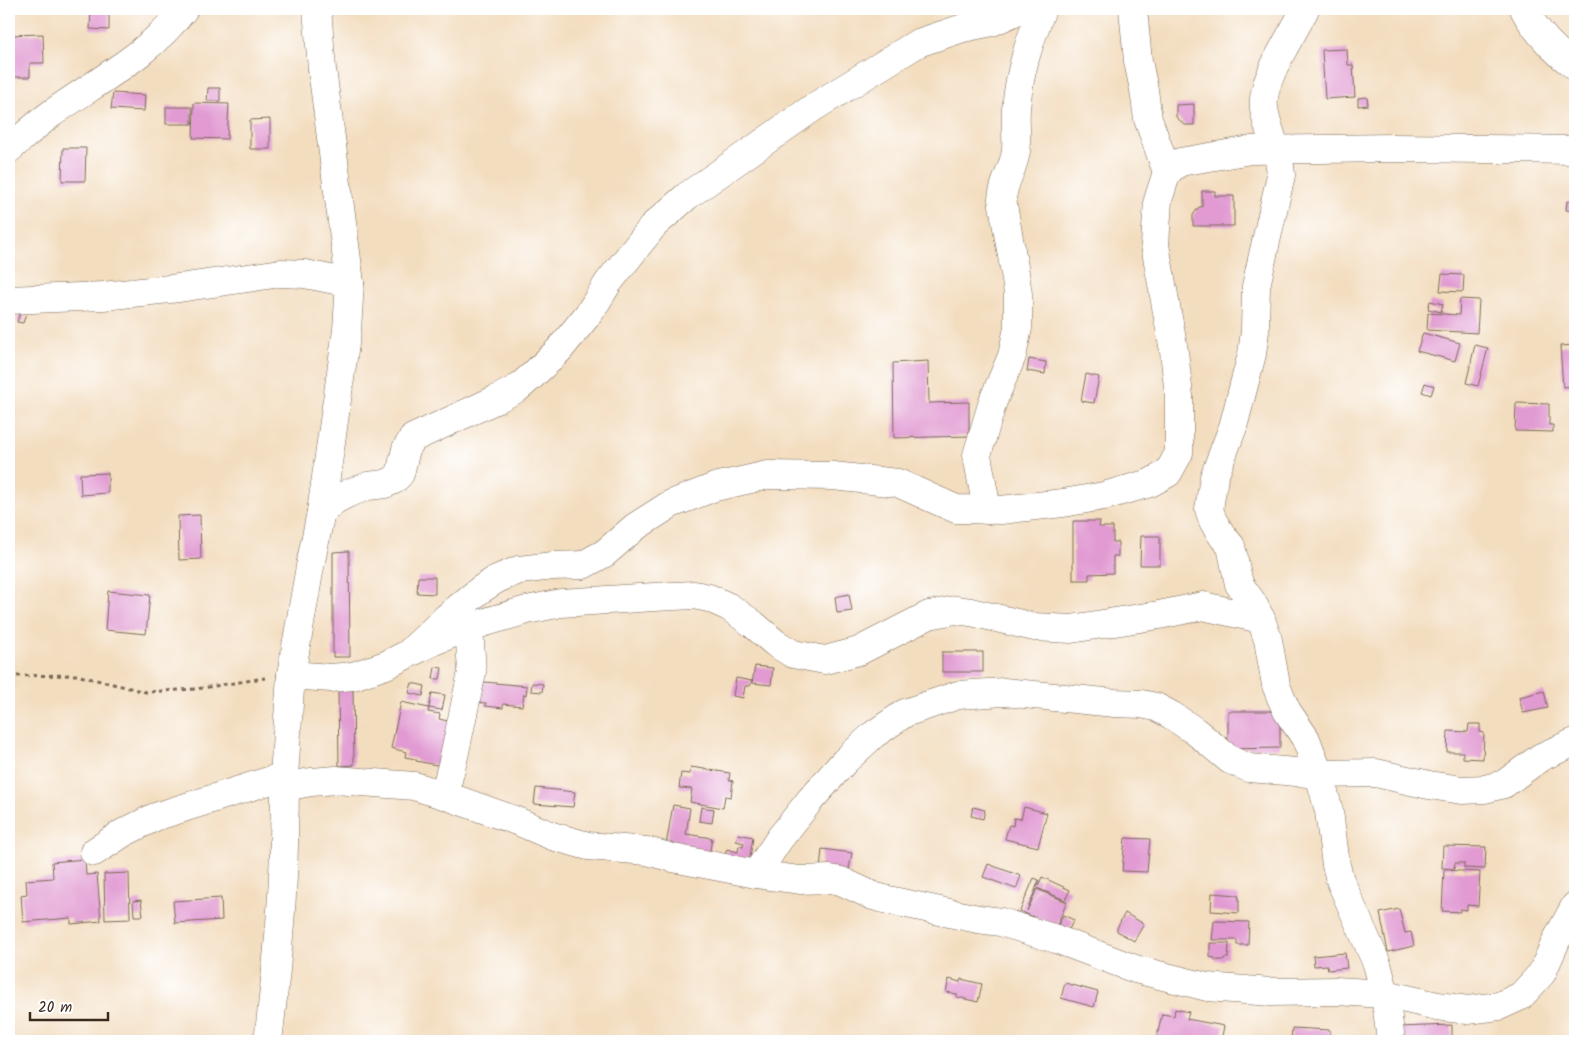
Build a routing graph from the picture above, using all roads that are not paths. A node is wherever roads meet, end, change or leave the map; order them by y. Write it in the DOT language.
graph roads {
  1 [pos="184,9"];
  2 [pos="318,9"];
  3 [pos="1021,9"];
  4 [pos="1042,9"];
  5 [pos="1133,9"];
  6 [pos="1304,9"];
  7 [pos="1524,9"];
  8 [pos="1575,66"];
  9 [pos="9,149"];
  10 [pos="1276,149"];
  11 [pos="1575,150"];
  12 [pos="1167,172"];
  13 [pos="350,284"];
  14 [pos="9,300"];
  15 [pos="987,510"];
  16 [pos="321,512"];
  17 [pos="1261,620"];
  18 [pos="469,627"];
  19 [pos="409,653"];
  20 [pos="291,675"];
  21 [pos="1575,742"];
  22 [pos="1319,774"];
  23 [pos="284,783"];
  24 [pos="444,795"];
  25 [pos="94,852"];
  26 [pos="756,874"];
  27 [pos="1575,906"];
  28 [pos="1385,994"];
  29 [pos="268,1041"];
  30 [pos="1391,1041"];
  1 -- 9 [label="street"];
  2 -- 13 [label="street"];
  3 -- 16 [label="street"];
  4 -- 15 [label="street"];
  5 -- 12 [label="street"];
  6 -- 10 [label="street"];
  7 -- 8 [label="street"];
  10 -- 11 [label="street"];
  10 -- 12 [label="street"];
  10 -- 17 [label="street"];
  12 -- 15 [label="street"];
  13 -- 14 [label="street"];
  13 -- 16 [label="street"];
  15 -- 19 [label="street"];
  16 -- 20 [label="street"];
  17 -- 18 [label="street"];
  17 -- 22 [label="street"];
  18 -- 19 [label="street"];
  18 -- 24 [label="street"];
  19 -- 20 [label="street"];
  20 -- 23 [label="street"];
  21 -- 22 [label="street"];
  22 -- 26 [label="street"];
  22 -- 28 [label="street"];
  23 -- 24 [label="street"];
  23 -- 25 [label="street"];
  23 -- 29 [label="street"];
  24 -- 26 [label="street"];
  26 -- 28 [label="street"];
  27 -- 28 [label="street"];
  28 -- 30 [label="street"];
}
